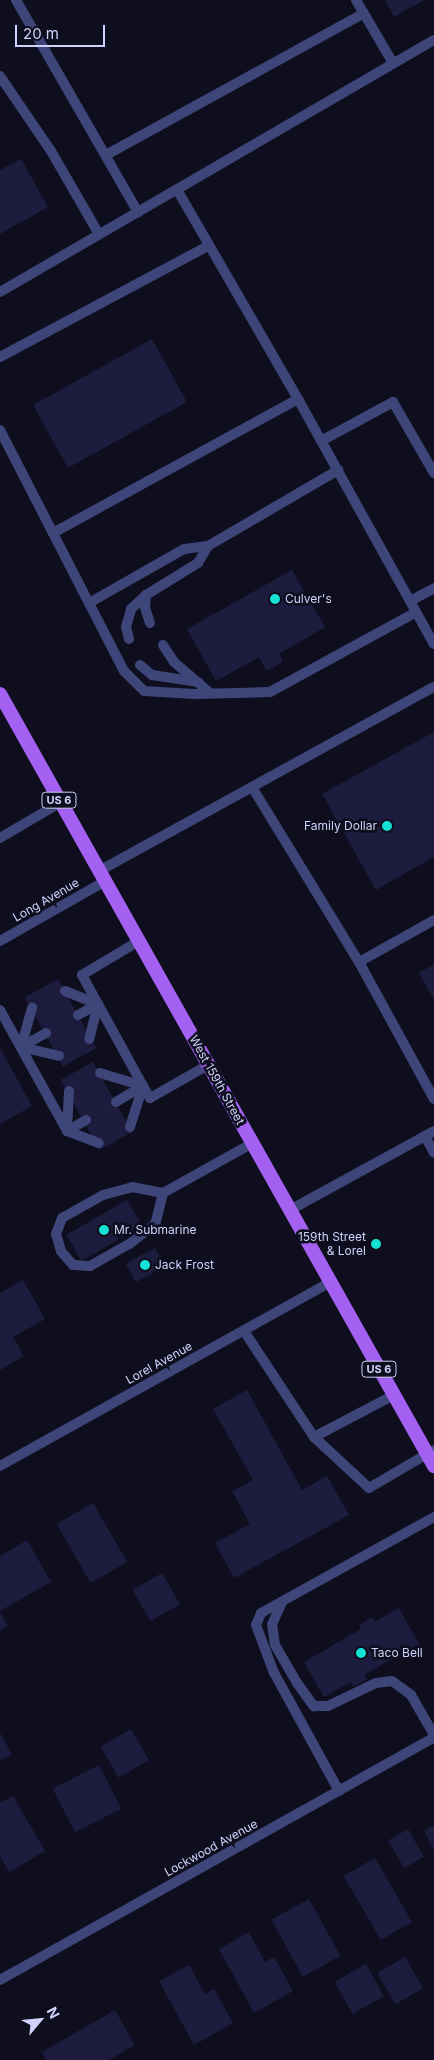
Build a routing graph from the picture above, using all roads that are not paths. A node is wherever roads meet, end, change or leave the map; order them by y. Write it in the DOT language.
graph roads {
  1 [pos="16,0"];
  2 [pos="356,0"];
  3 [pos="364,13"];
  4 [pos="434,40"];
  5 [pos="393,63"];
  6 [pos="0,76"];
  7 [pos="106,156"];
  8 [pos="176,189"];
  9 [pos="138,212"];
  10 [pos="99,234"];
  11 [pos="208,246"];
  12 [pos="0,292"];
  13 [pos="0,357"];
  14 [pos="298,399"];
  15 [pos="0,430"];
  16 [pos="321,441"];
  17 [pos="338,470"];
  18 [pos="434,473"];
  19 [pos="53,533"];
  20 [pos="208,546"];
  21 [pos="434,588"];
  22 [pos="146,596"];
  23 [pos="410,601"];
  24 [pos="89,603"];
  25 [pos="416,612"];
  26 [pos="150,623"];
  27 [pos="129,640"];
  28 [pos="434,644"];
  29 [pos="163,645"];
  30 [pos="140,665"];
  31 [pos="198,682"];
  32 [pos="434,688"];
  33 [pos="210,693"];
  34 [pos="0,694"];
  35 [pos="252,787"];
  36 [pos="61,802"];
  37 [pos="0,838"];
  38 [pos="102,876"];
  39 [pos="434,920"];
  40 [pos="0,941"];
  41 [pos="139,941"];
  42 [pos="359,962"];
  43 [pos="65,991"];
  44 [pos="98,1004"];
  45 [pos="32,1008"];
  46 [pos="0,1010"];
  47 [pos="78,1015"];
  48 [pos="46,1033"];
  49 [pos="89,1039"];
  50 [pos="20,1047"];
  51 [pos="58,1056"];
  52 [pos="208,1065"];
  53 [pos="100,1073"];
  54 [pos="143,1086"];
  55 [pos="69,1091"];
  56 [pos="434,1100"];
  57 [pos="116,1102"];
  58 [pos="86,1120"];
  59 [pos="130,1127"];
  60 [pos="67,1131"];
  61 [pos="429,1133"];
  62 [pos="99,1143"];
  63 [pos="253,1143"];
  64 [pos="434,1153"];
  65 [pos="164,1193"];
  66 [pos="290,1210"];
  67 [pos="331,1282"];
  68 [pos="244,1331"];
  69 [pos="394,1395"];
  70 [pos="314,1437"];
  71 [pos="432,1457"];
  72 [pos="0,1466"];
  73 [pos="434,1517"];
  74 [pos="282,1602"];
  75 [pos="434,1736"];
  76 [pos="339,1792"];
  77 [pos="0,1980"];
  1 -- 7 [label="street"];
  2 -- 3 [label="street"];
  3 -- 5 [label="street"];
  3 -- 7 [label="street"];
  4 -- 5 [label="street"];
  5 -- 8 [label="street"];
  6 -- 10 [label="street"];
  7 -- 9 [label="street"];
  8 -- 9 [label="street"];
  8 -- 11 [label="street"];
  9 -- 10 [label="street"];
  10 -- 12 [label="street"];
  11 -- 13 [label="street"];
  11 -- 14 [label="street"];
  14 -- 16 [label="street"];
  14 -- 19 [label="street"];
  15 -- 19 [label="street"];
  16 -- 17 [label="street"];
  16 -- 18 [label="street"];
  17 -- 20 [label="street"];
  17 -- 23 [label="street"];
  19 -- 24 [label="street"];
  20 -- 22 [label="street"];
  20 -- 24 [label="street"];
  21 -- 23 [label="street"];
  22 -- 26 [label="street"];
  22 -- 27 [label="street"];
  23 -- 25 [label="street"];
  24 -- 33 [label="street"];
  25 -- 28 [label="street"];
  25 -- 33 [label="street"];
  29 -- 31 [label="street"];
  30 -- 31 [label="street"];
  31 -- 33 [label="street"];
  32 -- 35 [label="street, Long Avenue"];
  34 -- 36 [label="main road, West 159th Street / US 6"];
  35 -- 38 [label="street, Long Avenue"];
  35 -- 42 [label="street"];
  36 -- 37 [label="street"];
  36 -- 38 [label="main road, West 159th Street / US 6"];
  38 -- 40 [label="street, Long Avenue"];
  38 -- 41 [label="main road, West 159th Street / US 6"];
  39 -- 42 [label="street"];
  41 -- 44 [label="street"];
  41 -- 52 [label="main road, West 159th Street / US 6"];
  42 -- 56 [label="street"];
  43 -- 44 [label="street"];
  44 -- 47 [label="street"];
  44 -- 49 [label="street"];
  44 -- 54 [label="street"];
  45 -- 50 [label="street"];
  46 -- 50 [label="street"];
  48 -- 50 [label="street"];
  50 -- 51 [label="street"];
  50 -- 60 [label="street"];
  52 -- 54 [label="street"];
  52 -- 63 [label="main road, West 159th Street / US 6"];
  53 -- 54 [label="street"];
  54 -- 57 [label="street"];
  54 -- 59 [label="street"];
  55 -- 60 [label="street"];
  58 -- 60 [label="street"];
  60 -- 62 [label="street"];
  61 -- 64 [label="street"];
  61 -- 66 [label="street"];
  63 -- 65 [label="street"];
  63 -- 66 [label="main road, West 159th Street / US 6"];
  65 -- 65 [label="street"];
  66 -- 67 [label="main road, West 159th Street / US 6"];
  67 -- 68 [label="street, Lorel Avenue"];
  67 -- 69 [label="main road, West 159th Street / US 6"];
  68 -- 70 [label="street"];
  68 -- 72 [label="street, Lorel Avenue"];
  69 -- 70 [label="street"];
  69 -- 71 [label="main road, West 159th Street / US 6"];
  70 -- 71 [label="street"];
  73 -- 74 [label="street"];
  74 -- 75 [label="street"];
  74 -- 76 [label="street"];
  75 -- 76 [label="street, Lockwood Avenue"];
  76 -- 77 [label="street, Lockwood Avenue"];
}
